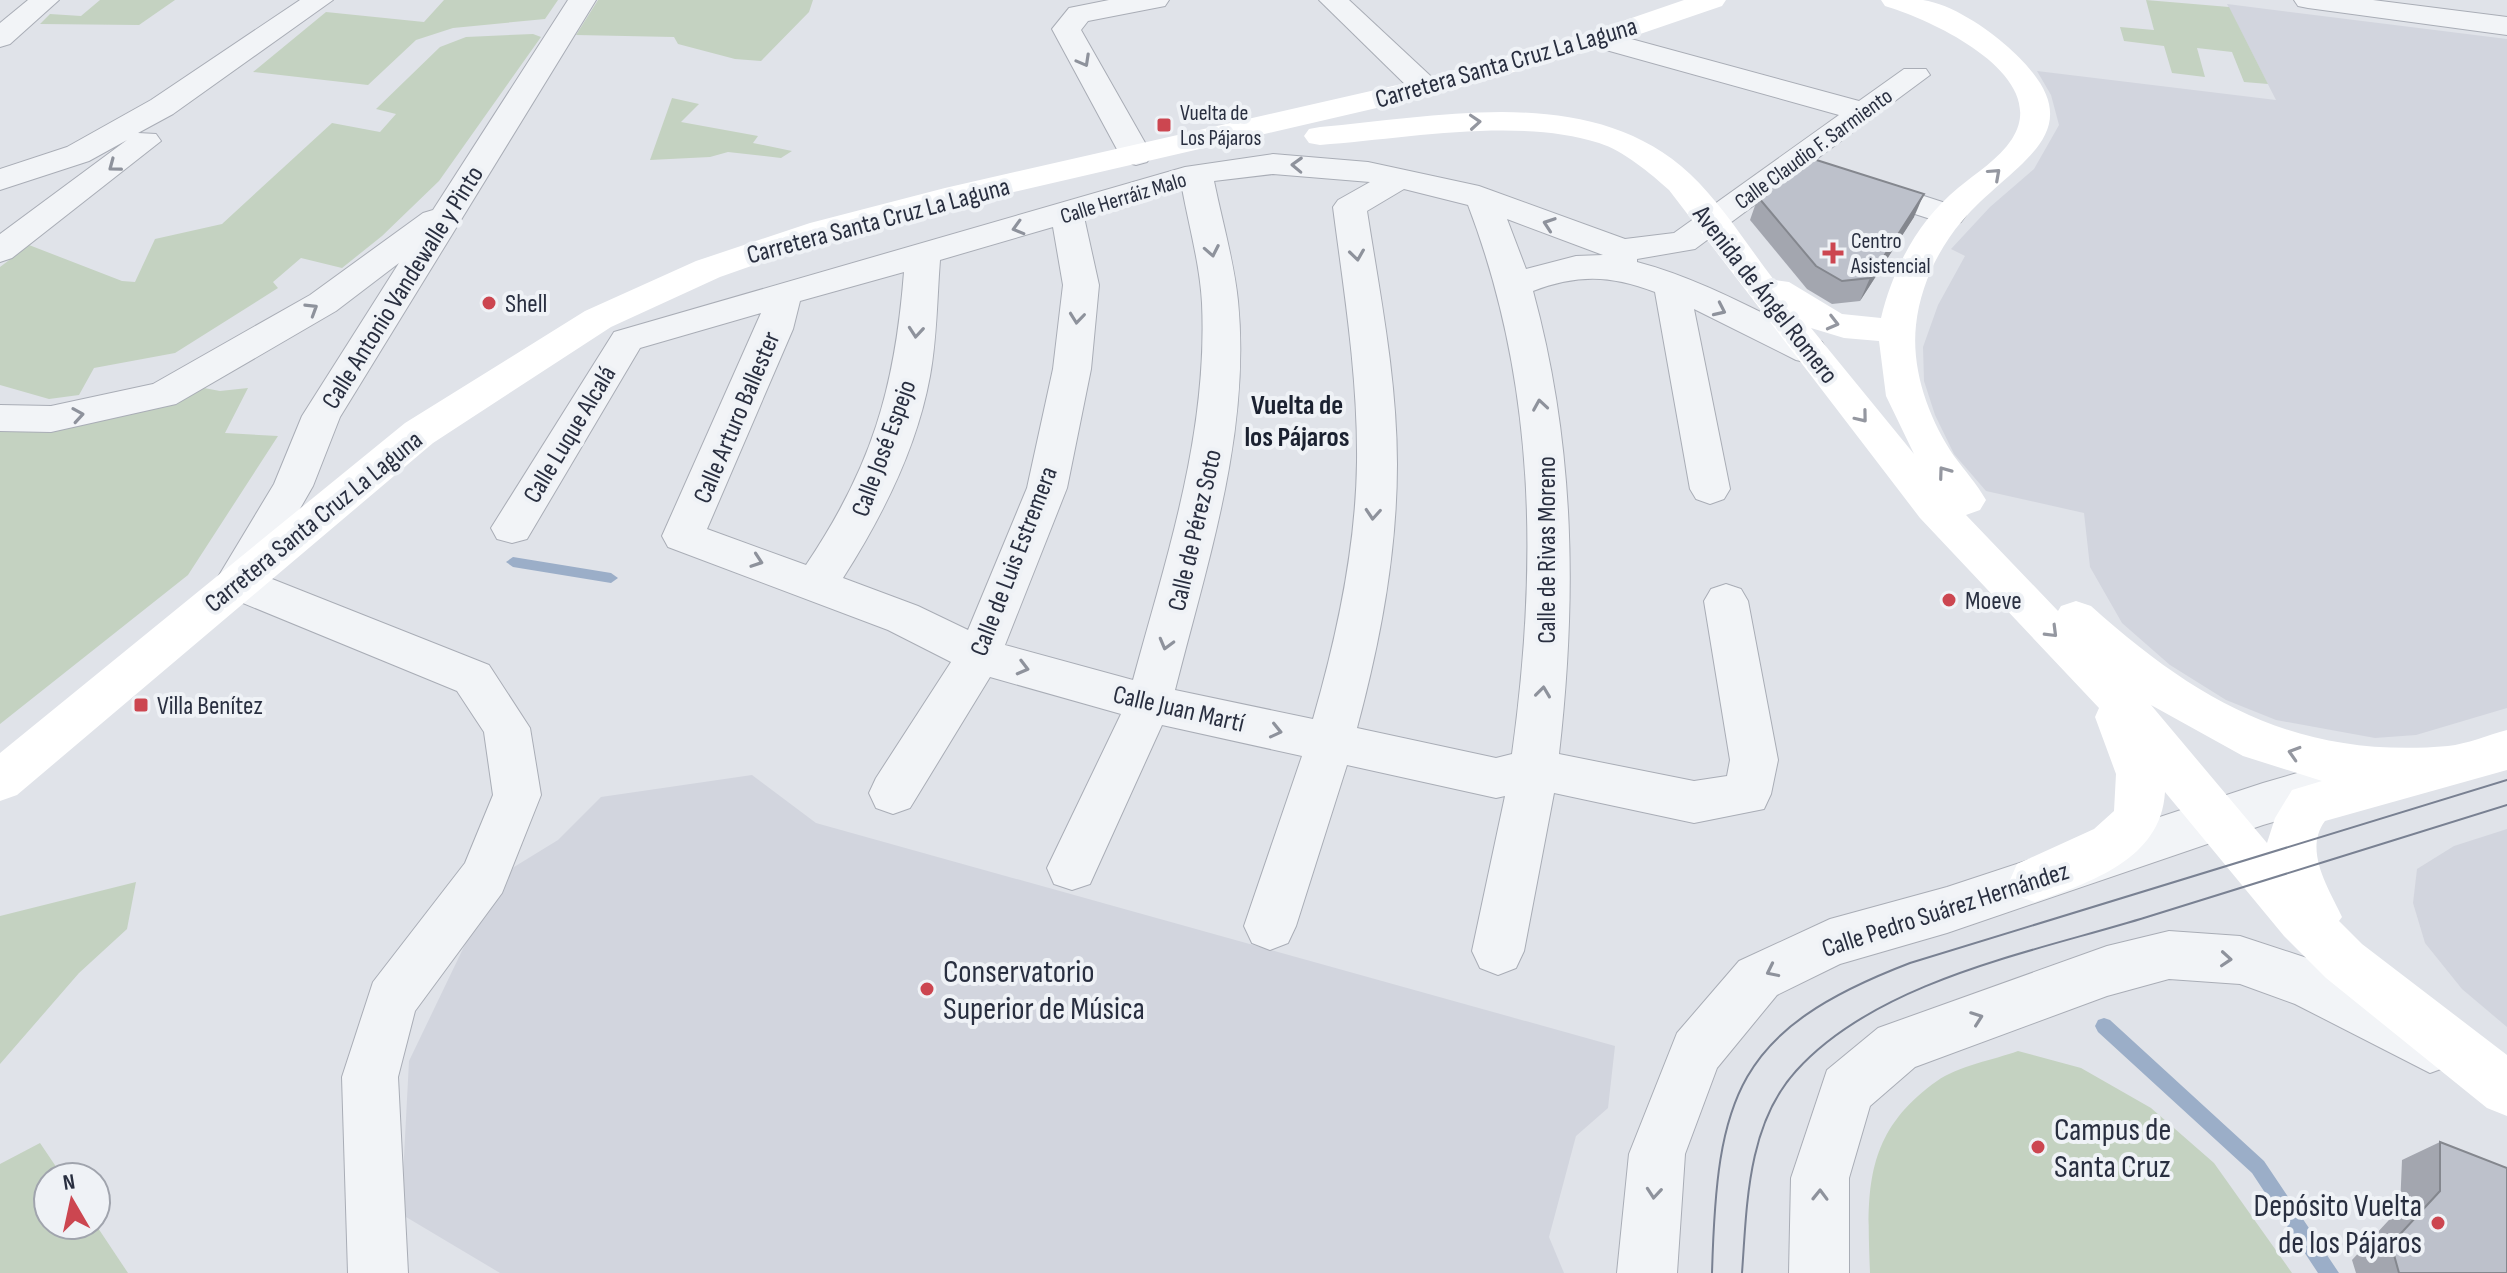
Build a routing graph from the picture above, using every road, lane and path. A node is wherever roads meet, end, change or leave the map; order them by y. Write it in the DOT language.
graph roads {
  1 [pos="45,0"];
  2 [pos="319,0"];
  3 [pos="582,0"];
  4 [pos="1155,0"];
  5 [pos="1333,0"];
  6 [pos="1712,0"];
  7 [pos="1895,0"];
  8 [pos="2308,0"];
  9 [pos="2416,7"];
  10 [pos="2507,26"];
  11 [pos="0,38"];
  12 [pos="1598,39"];
  13 [pos="1915,75"];
  14 [pos="1421,89"];
  15 [pos="162,107"];
  16 [pos="1863,112"];
  17 [pos="1420,126"];
  18 [pos="1141,153"];
  19 [pos="1791,163"];
  20 [pos="1196,174"];
  21 [pos="1399,179"];
  22 [pos="0,180"];
  23 [pos="1483,201"];
  24 [pos="456,204"];
  25 [pos="1067,214"];
  26 [pos="1949,215"];
  27 [pos="1712,222"];
  28 [pos="0,251"];
  29 [pos="923,254"];
  30 [pos="1620,259"];
  31 [pos="1746,266"];
  32 [pos="1514,286"];
  33 [pos="1672,287"];
  34 [pos="783,296"];
  35 [pos="1896,330"];
  36 [pos="627,340"];
  37 [pos="1809,351"];
  38 [pos="0,418"];
  39 [pos="1710,489"];
  40 [pos="512,528"];
  41 [pos="683,536"];
  42 [pos="236,582"];
  43 [pos="817,583"];
  44 [pos="1726,601"];
  45 [pos="979,656"];
  46 [pos="2099,679"];
  47 [pos="1149,703"];
  48 [pos="1332,744"];
  49 [pos="2507,750"];
  50 [pos="2455,766"];
  51 [pos="1534,769"];
  52 [pos="0,781"];
  53 [pos="2375,785"];
  54 [pos="893,793"];
  55 [pos="2215,819"];
  56 [pos="1072,868"];
  57 [pos="2035,880"];
  58 [pos="1270,926"];
  59 [pos="1498,951"];
  60 [pos="2344,961"];
  61 [pos="2501,1085"];
  62 [pos="378,1273"];
  63 [pos="1647,1273"];
  64 [pos="1819,1273"];
  1 -- 11 [label="street"];
  2 -- 15 [label="street"];
  3 -- 24 [label="street, Calle Antonio Vandewalle y Pinto"];
  4 -- 18 [label="street, one-way"];
  5 -- 14 [label="street"];
  6 -- 12 [label="main road, Carretera Santa Cruz La Laguna"];
  26 -- 7 [label="main road, one-way"];
  8 -- 9 [label="street"];
  9 -- 10 [label="street"];
  12 -- 14 [label="main road, Carretera Santa Cruz La Laguna"];
  12 -- 16 [label="street"];
  13 -- 16 [label="street, Calle Claudio F. Sarmiento"];
  14 -- 17 [label="main road"];
  14 -- 18 [label="main road, Carretera Santa Cruz La Laguna"];
  15 -- 22 [label="street"];
  15 -- 28 [label="street, one-way"];
  16 -- 19 [label="street, Calle Claudio F. Sarmiento"];
  17 -- 18 [label="main road, Avenida de Ángel Romero"];
  17 -- 27 [label="main road, Avenida de Ángel Romero, one-way"];
  18 -- 42 [label="main road, Carretera Santa Cruz La Laguna"];
  19 -- 26 [label="street"];
  19 -- 27 [label="street, Calle Claudio F. Sarmiento"];
  21 -- 20 [label="street, Calle Herráiz Malo, one-way"];
  20 -- 25 [label="street, Calle Herráiz Malo"];
  20 -- 47 [label="street, Calle de Pérez Soto, one-way"];
  21 -- 23 [label="street, Calle Herráiz Malo"];
  21 -- 48 [label="street, one-way"];
  30 -- 23 [label="street, Calle Herráiz Malo, one-way"];
  23 -- 32 [label="street, Calle de Rivas Moreno"];
  38 -- 24 [label="street, one-way"];
  24 -- 42 [label="street, Calle Antonio Vandewalle y Pinto"];
  25 -- 29 [label="street, Calle Herráiz Malo, one-way"];
  25 -- 45 [label="street, Calle de Luis Estremera, one-way"];
  26 -- 35 [label="main road"];
  27 -- 30 [label="street, Calle Claudio F. Sarmiento"];
  27 -- 31 [label="main road, Avenida de Ángel Romero"];
  29 -- 34 [label="street, Calle Herráiz Malo"];
  29 -- 43 [label="street, Calle José Espejo, one-way"];
  30 -- 32 [label="street"];
  30 -- 33 [label="street, Calle Herráiz Malo"];
  31 -- 35 [label="main road, one-way"];
  31 -- 37 [label="main road, Avenida de Ángel Romero"];
  51 -- 32 [label="street, Calle de Rivas Moreno, one-way"];
  33 -- 37 [label="street, Calle Herráiz Malo, one-way"];
  33 -- 39 [label="street"];
  34 -- 36 [label="street, Calle Herráiz Malo"];
  34 -- 41 [label="street, Calle Arturo Ballester"];
  50 -- 35 [label="main road, one-way"];
  36 -- 40 [label="street, Calle Luque Alcalá"];
  37 -- 46 [label="main road, Avenida de Ángel Romero, one-way"];
  41 -- 43 [label="street, Calle Juan Martí, one-way"];
  42 -- 52 [label="main road, Carretera Santa Cruz La Laguna"];
  42 -- 62 [label="street"];
  43 -- 45 [label="street, Calle Juan Martí"];
  44 -- 51 [label="street, Calle Juan Martí"];
  45 -- 47 [label="street, Calle Juan Martí, one-way"];
  45 -- 54 [label="street, Calle de Luis Estremera"];
  46 -- 55 [label="main road, Avenida de Ángel Romero"];
  46 -- 57 [label="main road"];
  47 -- 48 [label="street, Calle Juan Martí, one-way"];
  47 -- 56 [label="street, Calle de Pérez Soto"];
  48 -- 51 [label="street, Calle Juan Martí"];
  48 -- 58 [label="street"];
  49 -- 50 [label="main road"];
  50 -- 53 [label="main road"];
  51 -- 59 [label="street, Calle de Rivas Moreno"];
  53 -- 55 [label="street"];
  53 -- 60 [label="main road"];
  55 -- 57 [label="street, Calle Pedro Suárez Hernández"];
  55 -- 60 [label="main road, Avenida de Ángel Romero"];
  57 -- 63 [label="street, Calle Pedro Suárez Hernández, one-way"];
  60 -- 61 [label="main road, Avenida de Ángel Romero"];
  64 -- 61 [label="street, one-way"];
}
